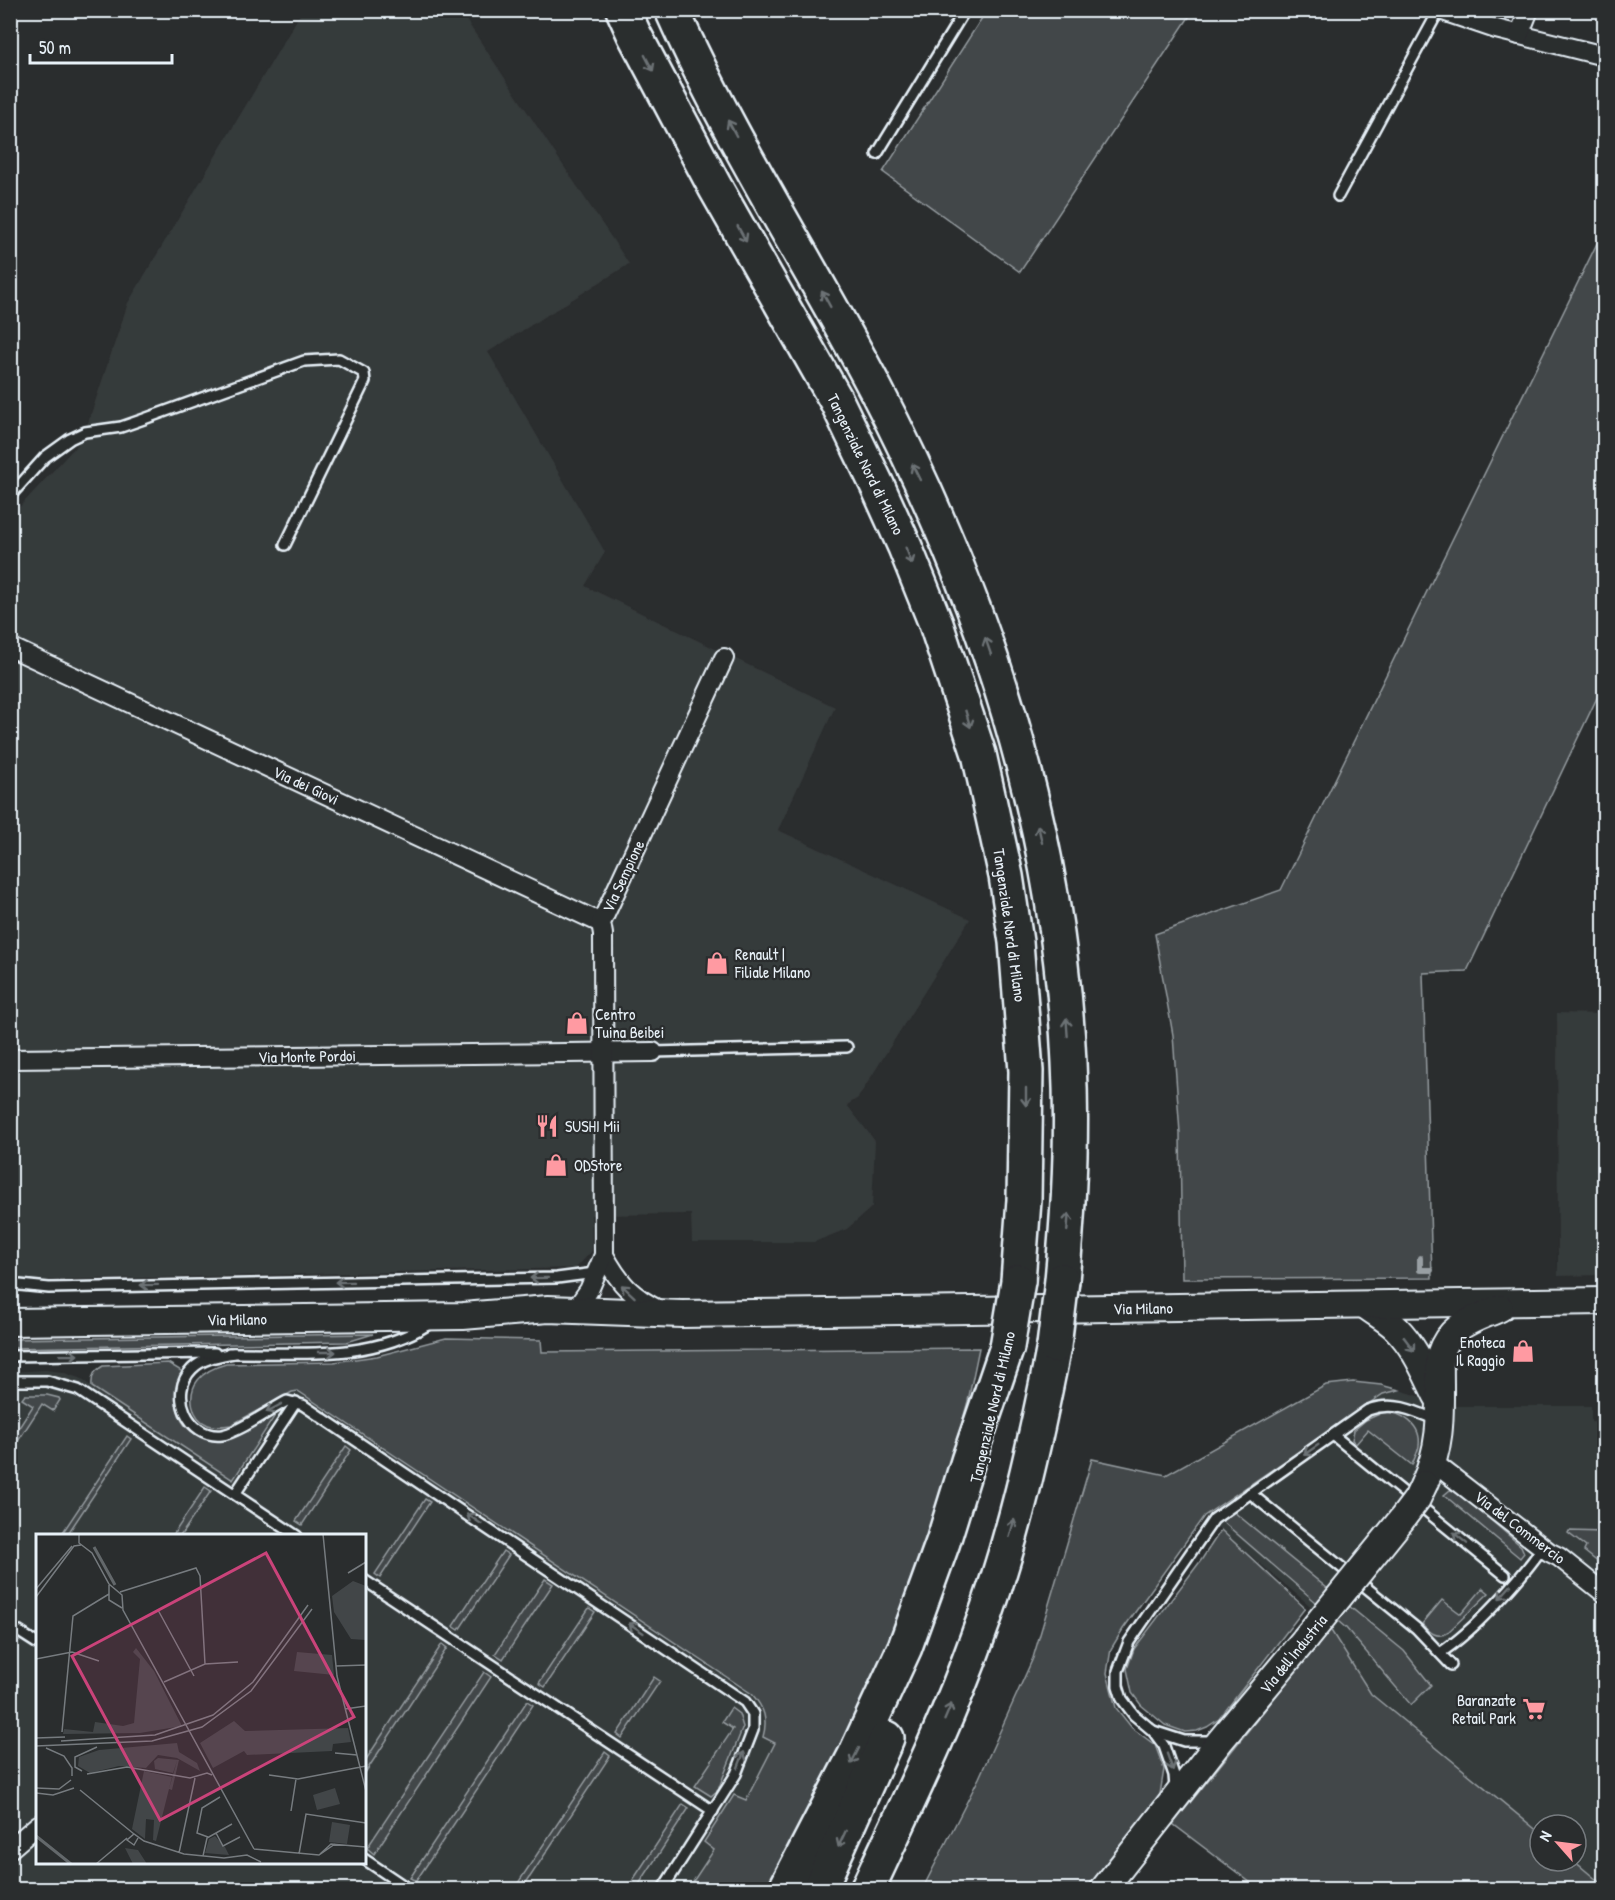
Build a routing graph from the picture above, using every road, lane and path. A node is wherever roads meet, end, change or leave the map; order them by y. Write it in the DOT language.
graph roads {
  1 [pos="623,10"];
  2 [pos="672,10"];
  3 [pos="965,10"];
  4 [pos="1440,10"];
  5 [pos="1529,10"];
  6 [pos="1519,35"];
  7 [pos="1605,56"];
  8 [pos="877,154"];
  9 [pos="1338,196"];
  10 [pos="10,496"];
  11 [pos="285,545"];
  12 [pos="10,647"];
  13 [pos="724,658"];
  14 [pos="601,923"];
  15 [pos="847,1047"];
  16 [pos="653,1052"];
  17 [pos="604,1053"];
  18 [pos="10,1059"];
  19 [pos="604,1255"];
  20 [pos="597,1272"];
  21 [pos="10,1284"];
  22 [pos="1605,1301"];
  23 [pos="1511,1302"];
  24 [pos="1365,1305"];
  25 [pos="575,1310"];
  26 [pos="674,1314"];
  27 [pos="452,1316"];
  28 [pos="10,1322"];
  29 [pos="1007,1347"];
  30 [pos="234,1353"];
  31 [pos="10,1356"];
  32 [pos="10,1382"];
  33 [pos="296,1402"];
  34 [pos="1439,1411"];
  35 [pos="1333,1435"];
  36 [pos="1429,1474"];
  37 [pos="1250,1493"];
  38 [pos="235,1494"];
  39 [pos="294,1534"];
  40 [pos="1543,1547"];
  41 [pos="1505,1575"];
  42 [pos="366,1581"];
  43 [pos="1605,1593"];
  44 [pos="10,1626"];
  45 [pos="36,1643"];
  46 [pos="1440,1653"];
  47 [pos="1451,1665"];
  48 [pos="1153,1731"];
  49 [pos="1220,1741"];
  50 [pos="925,1766"];
  51 [pos="1176,1797"];
  52 [pos="713,1811"];
  53 [pos="36,1827"];
  54 [pos="10,1849"];
  55 [pos="366,1860"];
  56 [pos="410,1890"];
  57 [pos="662,1890"];
  58 [pos="785,1890"];
  59 [pos="819,1890"];
  60 [pos="867,1890"];
  61 [pos="878,1890"];
  62 [pos="1103,1890"];
  1 -- 29 [label="highway, Tangenziale Nord di Milano, one-way, bridge"];
  50 -- 2 [label="highway, one-way, bridge"];
  3 -- 8 [label="lane"];
  4 -- 6 [label="street"];
  4 -- 9 [label="lane"];
  5 -- 6 [label="street"];
  6 -- 7 [label="street"];
  10 -- 11 [label="lane"];
  12 -- 14 [label="street, Via dei Giovi"];
  13 -- 14 [label="street, Via Sempione"];
  14 -- 17 [label="street, Via Sempione"];
  15 -- 16 [label="lane"];
  16 -- 17 [label="street, Via Monte Pordoi"];
  17 -- 18 [label="street, Via Monte Pordoi"];
  17 -- 19 [label="street, Via Sempione"];
  19 -- 20 [label="street, Via Sempione"];
  26 -- 19 [label="street, Via Sempione, one-way"];
  20 -- 21 [label="lane, one-way"];
  20 -- 25 [label="street, Via Sempione"];
  22 -- 23 [label="street, Via Milano"];
  23 -- 24 [label="street, Via Milano"];
  23 -- 34 [label="street, Via dell'Industria"];
  24 -- 26 [label="street, Via Milano"];
  24 -- 34 [label="street, one-way"];
  25 -- 26 [label="street, Via Milano"];
  25 -- 27 [label="street, Via Milano"];
  26 -- 27 [label="street, Via Milano"];
  27 -- 28 [label="street, Via Milano"];
  30 -- 27 [label="lane, one-way"];
  29 -- 58 [label="highway, one-way"];
  29 -- 59 [label="highway, Tangenziale Nord di Milano, one-way"];
  31 -- 30 [label="lane, one-way"];
  33 -- 30 [label="lane, one-way"];
  32 -- 38 [label="lane"];
  33 -- 38 [label="lane"];
  52 -- 33 [label="lane, one-way"];
  34 -- 35 [label="lane"];
  34 -- 36 [label="street, Via dell'Industria"];
  35 -- 37 [label="lane, one-way"];
  41 -- 35 [label="lane, one-way"];
  36 -- 40 [label="street, Via del Commercio"];
  36 -- 49 [label="street, Via dell'Industria, bridge"];
  37 -- 46 [label="lane"];
  37 -- 48 [label="lane"];
  38 -- 39 [label="lane"];
  40 -- 43 [label="street, Via del Commercio"];
  40 -- 46 [label="lane, one-way"];
  42 -- 52 [label="lane"];
  44 -- 45 [label="lane"];
  46 -- 47 [label="lane"];
  48 -- 49 [label="lane"];
  48 -- 51 [label="lane, one-way"];
  49 -- 51 [label="street, Via dell'Industria"];
  50 -- 60 [label="highway"];
  50 -- 61 [label="highway"];
  51 -- 62 [label="street, Via dell'Industria"];
  52 -- 57 [label="lane"];
  53 -- 54 [label="street"];
  55 -- 56 [label="lane"];
}
